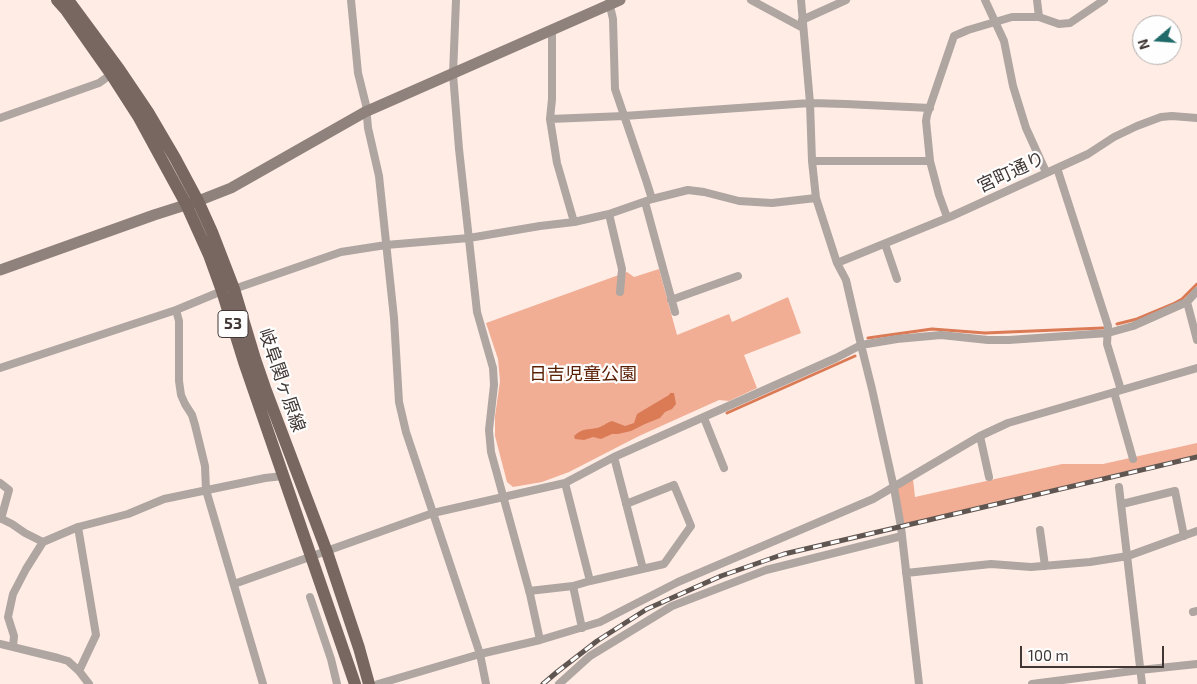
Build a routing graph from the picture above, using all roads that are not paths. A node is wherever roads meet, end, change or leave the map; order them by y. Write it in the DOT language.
graph roads {
  1 [pos="57,0"];
  2 [pos="68,0"];
  3 [pos="351,0"];
  4 [pos="456,0"];
  5 [pos="751,0"];
  6 [pos="801,0"];
  7 [pos="846,0"];
  8 [pos="985,0"];
  9 [pos="1037,0"];
  10 [pos="1104,0"];
  11 [pos="612,1"];
  12 [pos="1093,3"];
  13 [pos="1039,17"];
  14 [pos="995,22"];
  15 [pos="803,24"];
  16 [pos="552,30"];
  17 [pos="115,72"];
  18 [pos="453,74"];
  19 [pos="810,103"];
  20 [pos="930,108"];
  21 [pos="366,112"];
  22 [pos="624,116"];
  23 [pos="0,118"];
  24 [pos="1197,118"];
  25 [pos="550,119"];
  26 [pos="812,160"];
  27 [pos="930,161"];
  28 [pos="1057,168"];
  29 [pos="1046,172"];
  30 [pos="816,198"];
  31 [pos="648,201"];
  32 [pos="192,203"];
  33 [pos="609,214"];
  34 [pos="947,218"];
  35 [pos="574,222"];
  36 [pos="469,238"];
  37 [pos="885,244"];
  38 [pos="386,245"];
  39 [pos="837,263"];
  40 [pos="0,270"];
  41 [pos="738,276"];
  42 [pos="897,279"];
  43 [pos="228,290"];
  44 [pos="1197,291"];
  45 [pos="620,292"];
  46 [pos="671,300"];
  47 [pos="1186,302"];
  48 [pos="176,310"];
  49 [pos="675,312"];
  50 [pos="1108,333"];
  51 [pos="1197,340"];
  52 [pos="861,345"];
  53 [pos="0,368"];
  54 [pos="1197,368"];
  55 [pos="1117,391"];
  56 [pos="704,418"];
  57 [pos="980,436"];
  58 [pos="614,457"];
  59 [pos="1133,459"];
  60 [pos="724,468"];
  61 [pos="283,476"];
  62 [pos="989,477"];
  63 [pos="0,482"];
  64 [pos="565,483"];
  65 [pos="1119,486"];
  66 [pos="894,488"];
  67 [pos="206,490"];
  68 [pos="503,498"];
  69 [pos="626,504"];
  70 [pos="1122,504"];
  71 [pos="433,514"];
  72 [pos="1,518"];
  73 [pos="78,527"];
  74 [pos="1040,530"];
  75 [pos="1197,531"];
  76 [pos="902,536"];
  77 [pos="1184,536"];
  78 [pos="43,542"];
  79 [pos="326,552"];
  80 [pos="1128,556"];
  81 [pos="311,557"];
  82 [pos="1045,566"];
  83 [pos="643,569"];
  84 [pos="906,573"];
  85 [pos="590,581"];
  86 [pos="234,584"];
  87 [pos="573,586"];
  88 [pos="529,591"];
  89 [pos="310,597"];
  90 [pos="582,628"];
  91 [pos="540,640"];
  92 [pos="0,644"];
  93 [pos="13,647"];
  94 [pos="480,654"];
  95 [pos="1197,664"];
  96 [pos="1140,670"];
  97 [pos="79,671"];
  98 [pos="353,680"];
  99 [pos="89,684"];
  100 [pos="263,684"];
  101 [pos="337,684"];
  102 [pos="369,684"];
  103 [pos="378,684"];
  104 [pos="486,684"];
  105 [pos="559,684"];
  106 [pos="919,684"];
  107 [pos="1032,684"];
  108 [pos="1142,684"];
  1 -- 17 [label="main road, 岐阜関ヶ原線 / 53"];
  2 -- 17 [label="main road, 岐阜関ヶ原線 / 53"];
  3 -- 21 [label="street"];
  4 -- 18 [label="street"];
  5 -- 15 [label="street"];
  6 -- 15 [label="street"];
  7 -- 15 [label="street"];
  8 -- 14 [label="street"];
  9 -- 13 [label="street"];
  10 -- 12 [label="street"];
  11 -- 16 [label="street"];
  11 -- 22 [label="street"];
  12 -- 13 [label="street"];
  13 -- 14 [label="street"];
  14 -- 20 [label="street"];
  14 -- 29 [label="street"];
  15 -- 19 [label="street"];
  16 -- 18 [label="street"];
  16 -- 25 [label="street"];
  17 -- 23 [label="street"];
  17 -- 32 [label="main road, 岐阜関ヶ原線 / 53"];
  18 -- 21 [label="street"];
  18 -- 36 [label="street"];
  19 -- 20 [label="street"];
  19 -- 22 [label="street"];
  19 -- 26 [label="street"];
  20 -- 27 [label="street"];
  21 -- 32 [label="street"];
  21 -- 38 [label="street"];
  22 -- 25 [label="street"];
  22 -- 31 [label="street"];
  24 -- 28 [label="street, 宮町通り"];
  25 -- 35 [label="street"];
  26 -- 27 [label="street"];
  26 -- 30 [label="street"];
  27 -- 34 [label="street"];
  28 -- 29 [label="street, 宮町通り"];
  28 -- 50 [label="street"];
  29 -- 34 [label="street, 宮町通り"];
  30 -- 31 [label="street"];
  30 -- 39 [label="street"];
  31 -- 33 [label="street"];
  31 -- 46 [label="street"];
  32 -- 40 [label="street"];
  32 -- 43 [label="main road, 岐阜関ヶ原線 / 53"];
  33 -- 35 [label="street"];
  33 -- 45 [label="street"];
  34 -- 37 [label="street, 宮町通り"];
  35 -- 36 [label="street"];
  36 -- 38 [label="street"];
  36 -- 68 [label="street"];
  37 -- 39 [label="street, 宮町通り"];
  37 -- 42 [label="street"];
  38 -- 43 [label="street"];
  38 -- 71 [label="street"];
  39 -- 52 [label="street"];
  41 -- 46 [label="street"];
  43 -- 48 [label="street"];
  43 -- 61 [label="main road, 岐阜関ヶ原線 / 53"];
  43 -- 79 [label="main road, 岐阜関ヶ原線 / 53"];
  44 -- 47 [label="street"];
  46 -- 49 [label="street"];
  47 -- 50 [label="street"];
  47 -- 51 [label="street"];
  48 -- 53 [label="street"];
  48 -- 67 [label="street"];
  50 -- 52 [label="street"];
  50 -- 55 [label="street"];
  52 -- 56 [label="street"];
  52 -- 66 [label="street"];
  54 -- 55 [label="street"];
  55 -- 57 [label="street"];
  55 -- 59 [label="street"];
  56 -- 58 [label="street"];
  56 -- 60 [label="street"];
  57 -- 62 [label="street"];
  57 -- 66 [label="street"];
  58 -- 64 [label="street"];
  58 -- 69 [label="street"];
  61 -- 67 [label="street"];
  61 -- 81 [label="main road, 岐阜関ヶ原線 / 53"];
  63 -- 72 [label="street"];
  64 -- 68 [label="street"];
  64 -- 85 [label="street"];
  65 -- 70 [label="street"];
  66 -- 76 [label="street"];
  66 -- 90 [label="street"];
  67 -- 73 [label="street"];
  67 -- 86 [label="street"];
  68 -- 71 [label="street"];
  68 -- 88 [label="street"];
  69 -- 83 [label="street"];
  69 -- 83 [label="street"];
  70 -- 77 [label="street"];
  70 -- 80 [label="street"];
  71 -- 79 [label="street"];
  71 -- 94 [label="street"];
  72 -- 78 [label="street"];
  73 -- 78 [label="street"];
  73 -- 97 [label="street"];
  74 -- 82 [label="street"];
  75 -- 77 [label="street"];
  76 -- 84 [label="street"];
  76 -- 105 [label="street"];
  77 -- 80 [label="street"];
  78 -- 93 [label="street"];
  79 -- 81 [label="street"];
  79 -- 102 [label="main road, 岐阜関ヶ原線 / 53"];
  80 -- 82 [label="street"];
  80 -- 96 [label="street"];
  81 -- 86 [label="street"];
  81 -- 98 [label="main road, 岐阜関ヶ原線 / 53"];
  82 -- 84 [label="street"];
  83 -- 85 [label="street"];
  84 -- 106 [label="street"];
  85 -- 87 [label="street"];
  86 -- 100 [label="street"];
  87 -- 88 [label="street"];
  87 -- 90 [label="street"];
  88 -- 91 [label="street"];
  89 -- 101 [label="street"];
  90 -- 91 [label="street"];
  91 -- 94 [label="street"];
  92 -- 93 [label="street"];
  93 -- 97 [label="street"];
  94 -- 103 [label="street"];
  94 -- 104 [label="street"];
  95 -- 96 [label="street"];
  96 -- 107 [label="street"];
  96 -- 108 [label="street"];
  97 -- 99 [label="street"];
}
